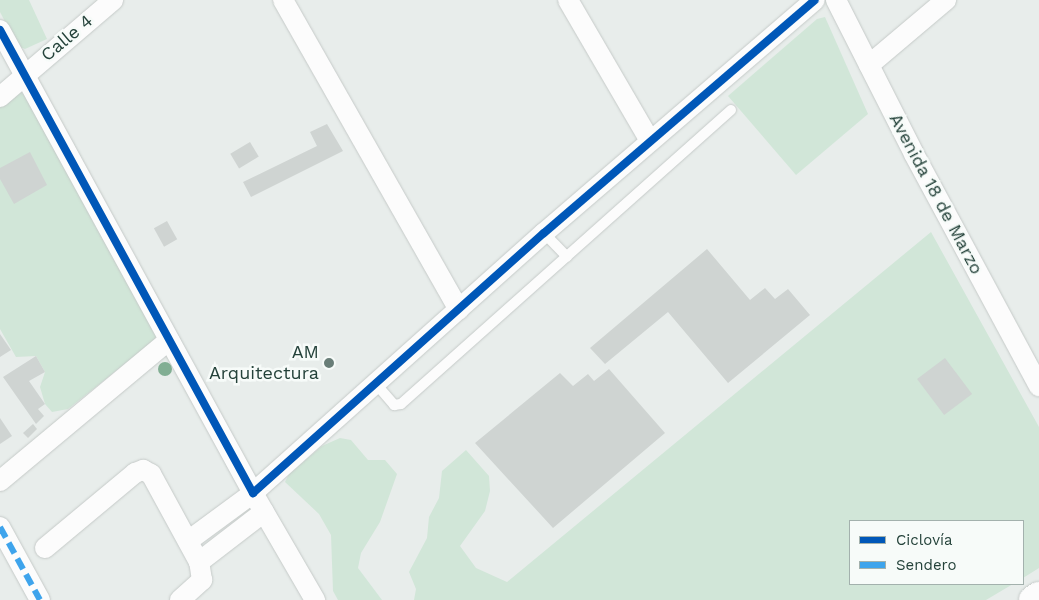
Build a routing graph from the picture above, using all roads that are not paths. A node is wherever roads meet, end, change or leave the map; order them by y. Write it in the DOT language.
graph roads {
  1 [pos="113,0"];
  2 [pos="283,0"];
  3 [pos="568,0"];
  4 [pos="815,0"];
  5 [pos="836,0"];
  6 [pos="946,0"];
  7 [pos="0,30"];
  8 [pos="869,65"];
  9 [pos="24,74"];
  10 [pos="0,97"];
  11 [pos="731,110"];
  12 [pos="650,141"];
  13 [pos="544,234"];
  14 [pos="566,257"];
  15 [pos="459,310"];
  16 [pos="169,340"];
  17 [pos="376,384"];
  18 [pos="1039,386"];
  19 [pos="0,481"];
  20 [pos="253,494"];
  21 [pos="264,512"];
  22 [pos="0,527"];
  23 [pos="188,541"];
  24 [pos="45,548"];
  25 [pos="200,562"];
  26 [pos="1039,596"];
  27 [pos="40,600"];
  28 [pos="180,600"];
  29 [pos="315,600"];
  30 [pos="1033,600"];
  1 -- 9 [label="street, Calle 4"];
  2 -- 15 [label="street"];
  3 -- 12 [label="street"];
  4 -- 12 [label="street"];
  5 -- 8 [label="street, Avenida 18 de Marzo"];
  6 -- 8 [label="street"];
  7 -- 9 [label="street"];
  8 -- 18 [label="street, Avenida 18 de Marzo"];
  9 -- 10 [label="street, Calle 4"];
  9 -- 16 [label="street"];
  11 -- 14 [label="lane"];
  12 -- 13 [label="street"];
  13 -- 14 [label="lane"];
  13 -- 15 [label="street"];
  14 -- 17 [label="lane"];
  15 -- 17 [label="street"];
  16 -- 19 [label="street"];
  16 -- 20 [label="street"];
  17 -- 20 [label="street"];
  20 -- 21 [label="street"];
  20 -- 23 [label="street"];
  21 -- 25 [label="street"];
  21 -- 29 [label="street"];
  22 -- 27 [label="street"];
  23 -- 24 [label="street"];
  23 -- 25 [label="street"];
  25 -- 28 [label="street"];
  26 -- 30 [label="main road"];
}
